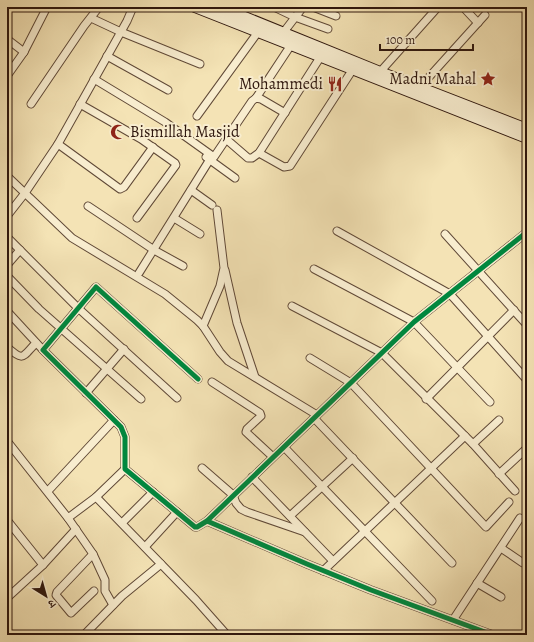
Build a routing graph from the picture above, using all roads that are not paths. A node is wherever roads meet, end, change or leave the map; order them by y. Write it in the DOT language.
graph roads {
  1 [pos="47,7"];
  2 [pos="99,7"];
  3 [pos="133,7"];
  4 [pos="195,7"];
  5 [pos="220,7"];
  6 [pos="274,7"];
  7 [pos="303,7"];
  8 [pos="313,7"];
  9 [pos="438,7"];
  10 [pos="463,7"];
  11 [pos="485,15"];
  12 [pos="336,16"];
  13 [pos="295,17"];
  14 [pos="91,18"];
  15 [pos="478,23"];
  16 [pos="328,29"];
  17 [pos="121,32"];
  18 [pos="258,32"];
  19 [pos="283,33"];
  20 [pos="7,39"];
  21 [pos="291,45"];
  22 [pos="24,52"];
  23 [pos="107,56"];
  24 [pos="321,56"];
  25 [pos="200,64"];
  26 [pos="353,69"];
  27 [pos="380,72"];
  28 [pos="7,76"];
  29 [pos="94,79"];
  30 [pos="420,87"];
  31 [pos="168,90"];
  32 [pos="256,98"];
  33 [pos="31,104"];
  34 [pos="80,104"];
  35 [pos="285,113"];
  36 [pos="197,116"];
  37 [pos="527,129"];
  38 [pos="527,138"];
  39 [pos="226,139"];
  40 [pos="58,144"];
  41 [pos="153,147"];
  42 [pos="259,153"];
  43 [pos="202,154"];
  44 [pos="211,158"];
  45 [pos="7,176"];
  46 [pos="235,178"];
  47 [pos="191,190"];
  48 [pos="25,193"];
  49 [pos="88,206"];
  50 [pos="7,216"];
  51 [pos="137,218"];
  52 [pos="174,218"];
  53 [pos="338,231"];
  54 [pos="527,232"];
  55 [pos="200,234"];
  56 [pos="445,234"];
  57 [pos="7,237"];
  58 [pos="20,250"];
  59 [pos="154,250"];
  60 [pos="7,266"];
  61 [pos="183,266"];
  62 [pos="224,268"];
  63 [pos="314,269"];
  64 [pos="478,270"];
  65 [pos="139,273"];
  66 [pos="7,276"];
  67 [pos="450,294"];
  68 [pos="292,306"];
  69 [pos="78,308"];
  70 [pos="514,310"];
  71 [pos="7,311"];
  72 [pos="414,322"];
  73 [pos="527,325"];
  74 [pos="203,326"];
  75 [pos="61,329"];
  76 [pos="488,336"];
  77 [pos="36,343"];
  78 [pos="7,348"];
  79 [pos="124,349"];
  80 [pos="43,350"];
  81 [pos="382,353"];
  82 [pos="310,358"];
  83 [pos="457,368"];
  84 [pos="108,369"];
  85 [pos="255,376"];
  86 [pos="526,378"];
  87 [pos="198,379"];
  88 [pos="212,382"];
  89 [pos="351,383"];
  90 [pos="86,393"];
  91 [pos="177,398"];
  92 [pos="141,399"];
  93 [pos="426,399"];
  94 [pos="490,402"];
  95 [pos="315,416"];
  96 [pos="114,420"];
  97 [pos="499,420"];
  98 [pos="465,436"];
  99 [pos="7,441"];
  100 [pos="473,444"];
  101 [pos="284,447"];
  102 [pos="527,448"];
  103 [pos="273,457"];
  104 [pos="353,458"];
  105 [pos="202,468"];
  106 [pos="430,468"];
  107 [pos="125,469"];
  108 [pos="500,474"];
  109 [pos="252,477"];
  110 [pos="322,486"];
  111 [pos="48,491"];
  112 [pos="515,491"];
  113 [pos="153,492"];
  114 [pos="233,495"];
  115 [pos="96,497"];
  116 [pos="509,502"];
  117 [pos="394,503"];
  118 [pos="177,512"];
  119 [pos="290,516"];
  120 [pos="68,518"];
  121 [pos="520,518"];
  122 [pos="7,520"];
  123 [pos="207,521"];
  124 [pos="122,523"];
  125 [pos="76,529"];
  126 [pos="365,531"];
  127 [pos="305,532"];
  128 [pos="145,547"];
  129 [pos="501,548"];
  130 [pos="93,554"];
  131 [pos="333,561"];
  132 [pos="452,563"];
  133 [pos="524,563"];
  134 [pos="161,564"];
  135 [pos="43,565"];
  136 [pos="323,571"];
  137 [pos="477,583"];
  138 [pos="94,591"];
  139 [pos="501,597"];
  140 [pos="7,598"];
  141 [pos="432,601"];
  142 [pos="114,605"];
  143 [pos="453,620"];
  144 [pos="84,635"];
  145 [pos="227,635"];
  146 [pos="493,635"];
  1 -- 22 [label="street"];
  2 -- 14 [label="street"];
  3 -- 17 [label="street"];
  4 -- 18 [label="street"];
  5 -- 19 [label="street"];
  6 -- 13 [label="street"];
  7 -- 13 [label="street"];
  8 -- 12 [label="street"];
  9 -- 27 [label="street"];
  10 -- 15 [label="street"];
  11 -- 15 [label="street"];
  13 -- 16 [label="street"];
  13 -- 19 [label="street"];
  14 -- 17 [label="street"];
  14 -- 33 [label="street"];
  15 -- 30 [label="street"];
  17 -- 23 [label="street"];
  17 -- 25 [label="street"];
  18 -- 21 [label="street"];
  18 -- 36 [label="street"];
  19 -- 27 [label="street"];
  20 -- 22 [label="street"];
  21 -- 24 [label="street"];
  21 -- 32 [label="street"];
  22 -- 28 [label="street"];
  23 -- 29 [label="street"];
  23 -- 31 [label="street"];
  24 -- 26 [label="street"];
  24 -- 35 [label="street"];
  26 -- 38 [label="street"];
  26 -- 42 [label="street"];
  27 -- 30 [label="street"];
  29 -- 34 [label="street"];
  29 -- 44 [label="street"];
  30 -- 37 [label="street"];
  32 -- 35 [label="street"];
  32 -- 39 [label="street"];
  34 -- 40 [label="street"];
  34 -- 41 [label="street"];
  35 -- 42 [label="street"];
  39 -- 42 [label="street"];
  39 -- 44 [label="street"];
  40 -- 41 [label="street"];
  40 -- 48 [label="street"];
  41 -- 51 [label="street"];
  43 -- 44 [label="street"];
  44 -- 46 [label="street"];
  44 -- 47 [label="street"];
  45 -- 48 [label="street"];
  47 -- 52 [label="street"];
  47 -- 62 [label="street"];
  48 -- 50 [label="street"];
  48 -- 74 [label="street"];
  49 -- 59 [label="street"];
  52 -- 55 [label="street"];
  52 -- 59 [label="street"];
  53 -- 67 [label="street"];
  54 -- 64 [label="street"];
  56 -- 64 [label="street"];
  57 -- 58 [label="street"];
  58 -- 60 [label="street"];
  58 -- 69 [label="street"];
  59 -- 61 [label="street"];
  59 -- 65 [label="street"];
  62 -- 74 [label="street"];
  62 -- 85 [label="street"];
  63 -- 72 [label="street"];
  64 -- 67 [label="street"];
  64 -- 70 [label="street"];
  66 -- 75 [label="street"];
  67 -- 72 [label="street"];
  67 -- 76 [label="street"];
  68 -- 81 [label="street"];
  69 -- 75 [label="street"];
  69 -- 79 [label="street"];
  69 -- 87 [label="street"];
  70 -- 73 [label="street"];
  70 -- 76 [label="street"];
  71 -- 77 [label="street"];
  72 -- 81 [label="street"];
  72 -- 83 [label="street"];
  74 -- 85 [label="street"];
  75 -- 80 [label="street"];
  75 -- 84 [label="street"];
  76 -- 83 [label="street"];
  76 -- 86 [label="street"];
  77 -- 78 [label="street"];
  77 -- 80 [label="street"];
  79 -- 84 [label="street"];
  79 -- 91 [label="street"];
  80 -- 90 [label="street"];
  81 -- 89 [label="street"];
  81 -- 93 [label="street"];
  82 -- 89 [label="street"];
  83 -- 93 [label="street"];
  83 -- 94 [label="street"];
  84 -- 90 [label="street"];
  84 -- 92 [label="street"];
  85 -- 95 [label="street"];
  88 -- 103 [label="street"];
  89 -- 95 [label="street"];
  89 -- 106 [label="street"];
  90 -- 96 [label="street"];
  93 -- 98 [label="street"];
  95 -- 101 [label="street"];
  95 -- 104 [label="street"];
  96 -- 107 [label="street"];
  96 -- 111 [label="street"];
  97 -- 100 [label="street"];
  98 -- 100 [label="street"];
  98 -- 106 [label="street"];
  99 -- 111 [label="street"];
  100 -- 108 [label="street"];
  101 -- 103 [label="street"];
  101 -- 110 [label="street"];
  102 -- 108 [label="street"];
  103 -- 109 [label="street"];
  104 -- 110 [label="street"];
  104 -- 117 [label="street"];
  105 -- 114 [label="street"];
  106 -- 116 [label="street"];
  106 -- 117 [label="street"];
  107 -- 113 [label="street"];
  107 -- 115 [label="street"];
  108 -- 112 [label="street"];
  109 -- 114 [label="street"];
  109 -- 119 [label="street"];
  110 -- 119 [label="street"];
  110 -- 126 [label="street"];
  111 -- 120 [label="street"];
  113 -- 118 [label="street"];
  113 -- 124 [label="street"];
  114 -- 123 [label="street"];
  114 -- 127 [label="street"];
  115 -- 120 [label="street"];
  115 -- 124 [label="street"];
  117 -- 126 [label="street"];
  117 -- 132 [label="street"];
  118 -- 123 [label="street"];
  118 -- 128 [label="street"];
  119 -- 127 [label="street"];
  120 -- 125 [label="street"];
  121 -- 129 [label="street"];
  122 -- 135 [label="street"];
  123 -- 136 [label="street"];
  124 -- 128 [label="street"];
  125 -- 130 [label="street"];
  125 -- 135 [label="street"];
  126 -- 131 [label="street"];
  126 -- 141 [label="street"];
  127 -- 131 [label="street"];
  128 -- 134 [label="street"];
  129 -- 133 [label="street"];
  129 -- 137 [label="street"];
  130 -- 138 [label="street"];
  130 -- 142 [label="street"];
  131 -- 136 [label="street"];
  134 -- 142 [label="street"];
  134 -- 145 [label="street"];
  135 -- 140 [label="street"];
  136 -- 143 [label="street"];
  137 -- 139 [label="street"];
  137 -- 143 [label="street"];
  142 -- 144 [label="street"];
  143 -- 146 [label="street"];
}
